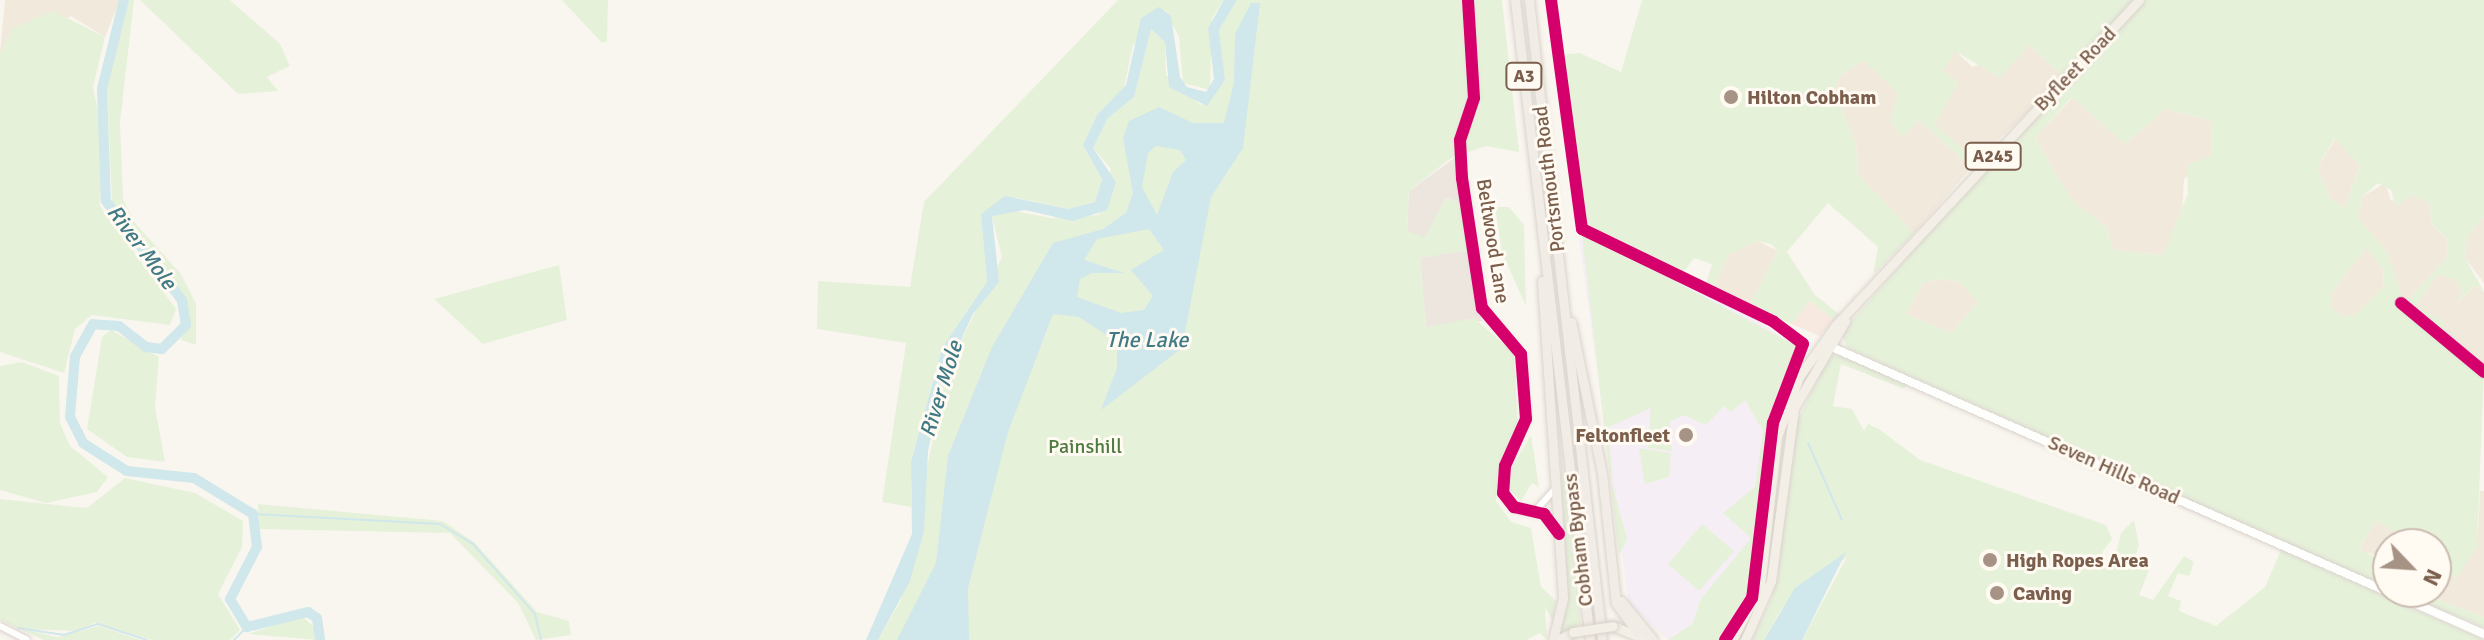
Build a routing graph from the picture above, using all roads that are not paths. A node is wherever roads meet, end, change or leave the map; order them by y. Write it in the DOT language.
graph roads {
  1 [pos="1468,0"];
  2 [pos="1515,0"];
  3 [pos="1529,0"];
  4 [pos="2139,0"];
  5 [pos="1543,250"];
  6 [pos="1559,264"];
  7 [pos="2401,303"];
  8 [pos="1829,347"];
  9 [pos="2484,372"];
  10 [pos="1555,489"];
  11 [pos="1536,510"];
  12 [pos="1559,534"];
  13 [pos="1615,567"];
  14 [pos="2372,585"];
  15 [pos="2425,608"];
  16 [pos="0,626"];
  17 [pos="1638,633"];
  18 [pos="2484,634"];
  19 [pos="27,640"];
  20 [pos="1556,640"];
  21 [pos="1590,640"];
  22 [pos="1602,640"];
  23 [pos="1647,640"];
  24 [pos="1653,640"];
  25 [pos="1732,640"];
  26 [pos="1745,640"];
  1 -- 11 [label="street, Beltwood Lane"];
  2 -- 5 [label="highway, Portsmouth Road / A3"];
  3 -- 6 [label="highway, Portsmouth Road / A3"];
  4 -- 8 [label="main road, Byfleet Road / A245"];
  5 -- 10 [label="highway"];
  5 -- 21 [label="highway, Cobham Bypass / A3"];
  6 -- 13 [label="highway"];
  6 -- 22 [label="highway, Cobham Bypass / A3"];
  7 -- 9 [label="street"];
  8 -- 14 [label="main road, Seven Hills Road"];
  8 -- 25 [label="main road, Byfleet Road / A245"];
  8 -- 26 [label="main road, Byfleet Road / A245"];
  10 -- 11 [label="street"];
  10 -- 12 [label="highway"];
  11 -- 12 [label="street, Beltwood Lane"];
  12 -- 20 [label="highway"];
  13 -- 17 [label="highway"];
  13 -- 24 [label="highway"];
  15 -- 18 [label="main road, Seven Hills Road"];
  16 -- 19 [label="street"];
  17 -- 20 [label="main road, bridge"];
  17 -- 23 [label="main road"];
}
